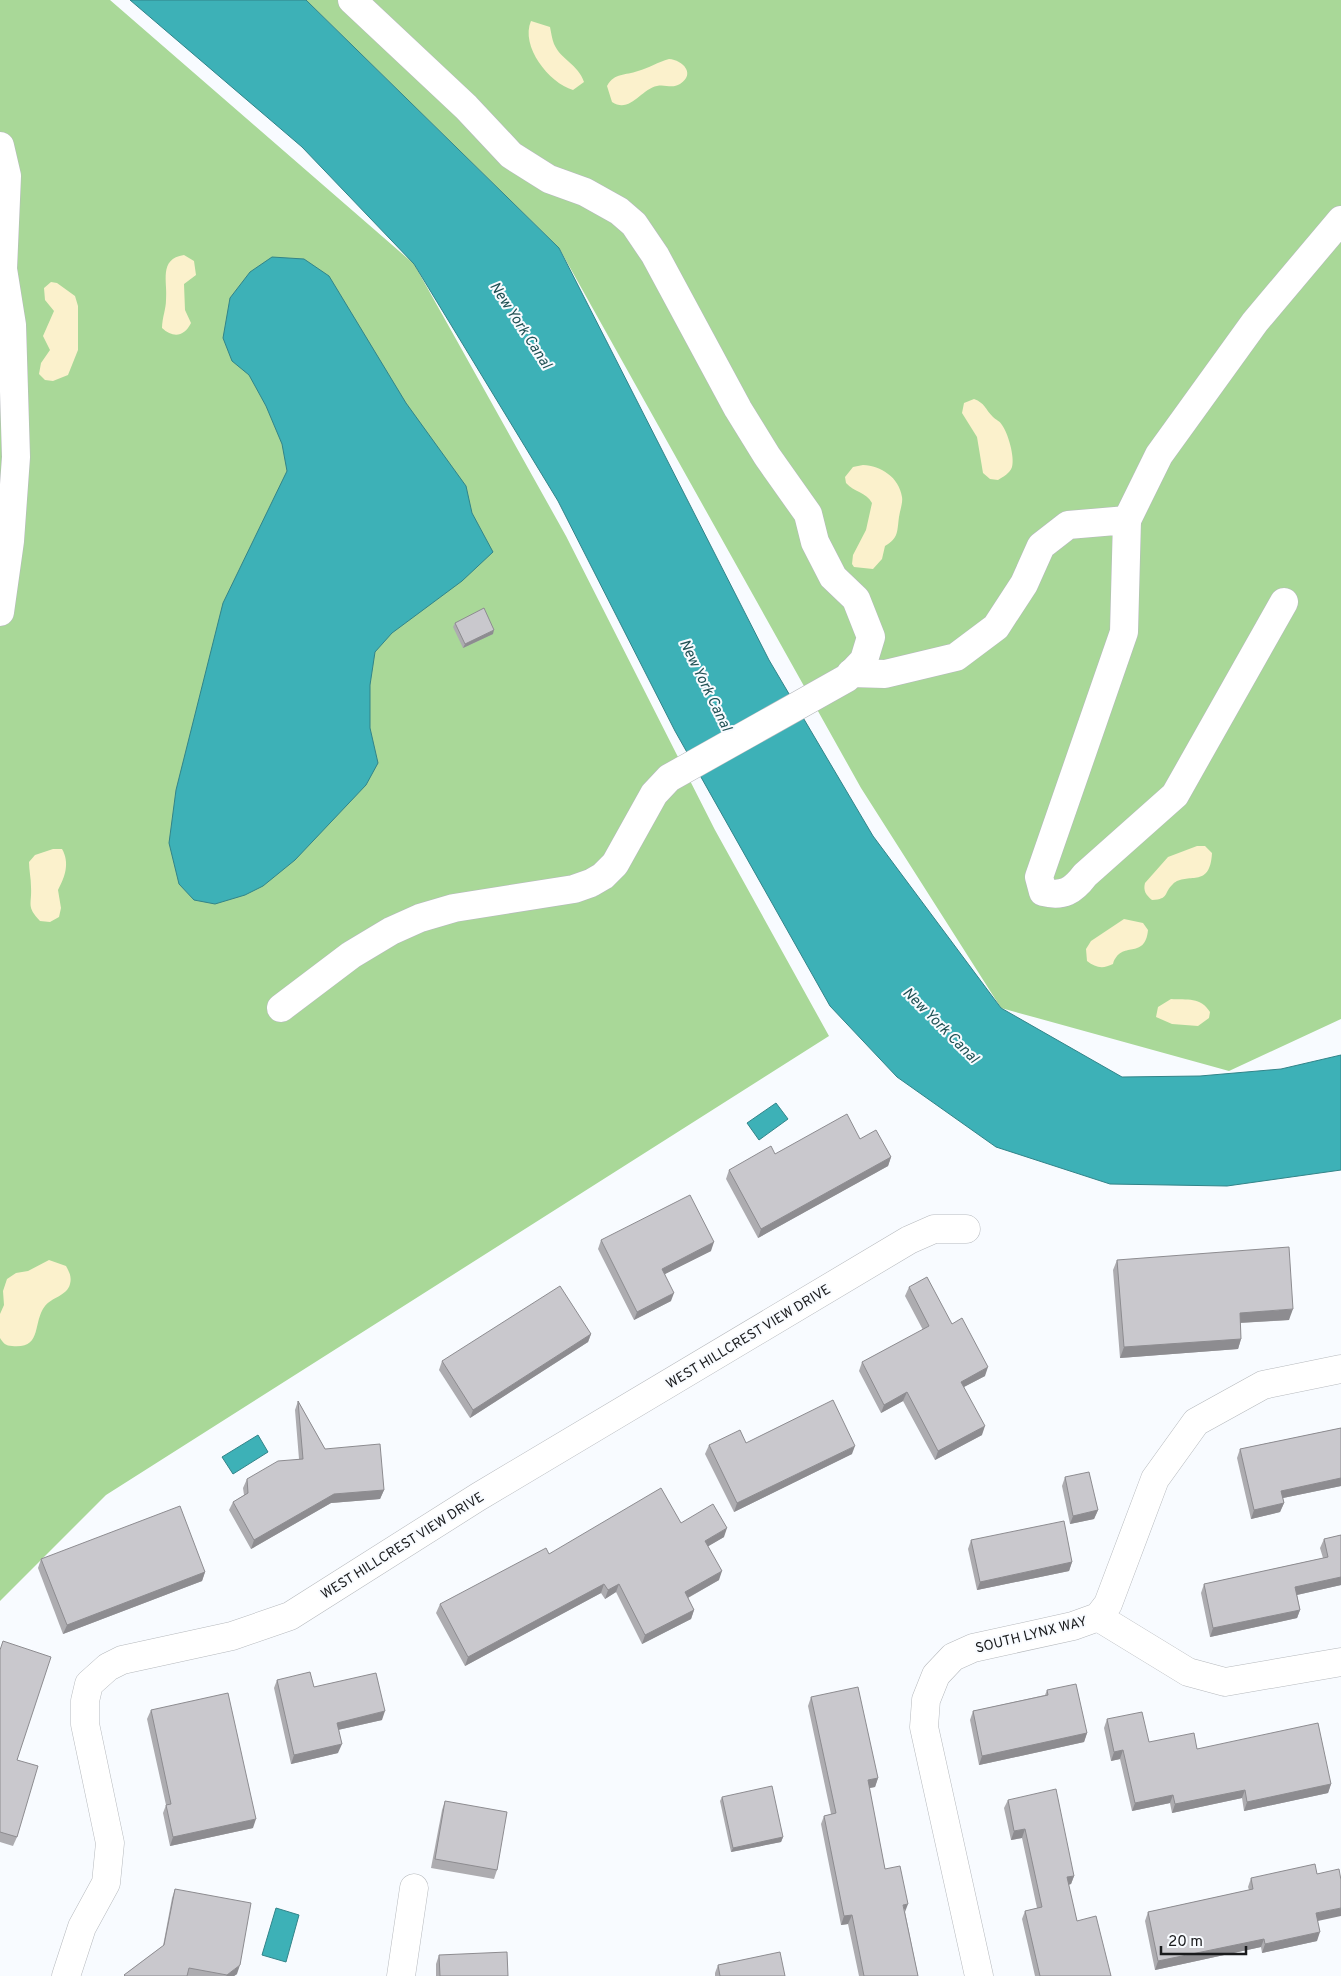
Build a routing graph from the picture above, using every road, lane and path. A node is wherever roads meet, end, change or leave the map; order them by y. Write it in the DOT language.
graph roads {
  1 [pos="352,0"];
  2 [pos="0,146"];
  3 [pos="1341,220"];
  4 [pos="1128,520"];
  5 [pos="1284,602"];
  6 [pos="0,612"];
  7 [pos="851,673"];
  8 [pos="281,1008"];
  9 [pos="966,1228"];
  10 [pos="1341,1369"];
  11 [pos="1098,1618"];
  12 [pos="1341,1662"];
  13 [pos="414,1888"];
  14 [pos="66,1976"];
  15 [pos="401,1976"];
  16 [pos="978,1976"];
  1 -- 7 [label="street"];
  2 -- 6 [label="street"];
  3 -- 4 [label="street"];
  4 -- 5 [label="street"];
  4 -- 7 [label="street"];
  7 -- 8 [label="street"];
  9 -- 14 [label="street, WEST HILLCREST VIEW DRIVE"];
  10 -- 11 [label="street, SOUTH LYNX WAY"];
  11 -- 12 [label="street"];
  11 -- 16 [label="street, SOUTH LYNX WAY"];
  13 -- 15 [label="street"];
}
